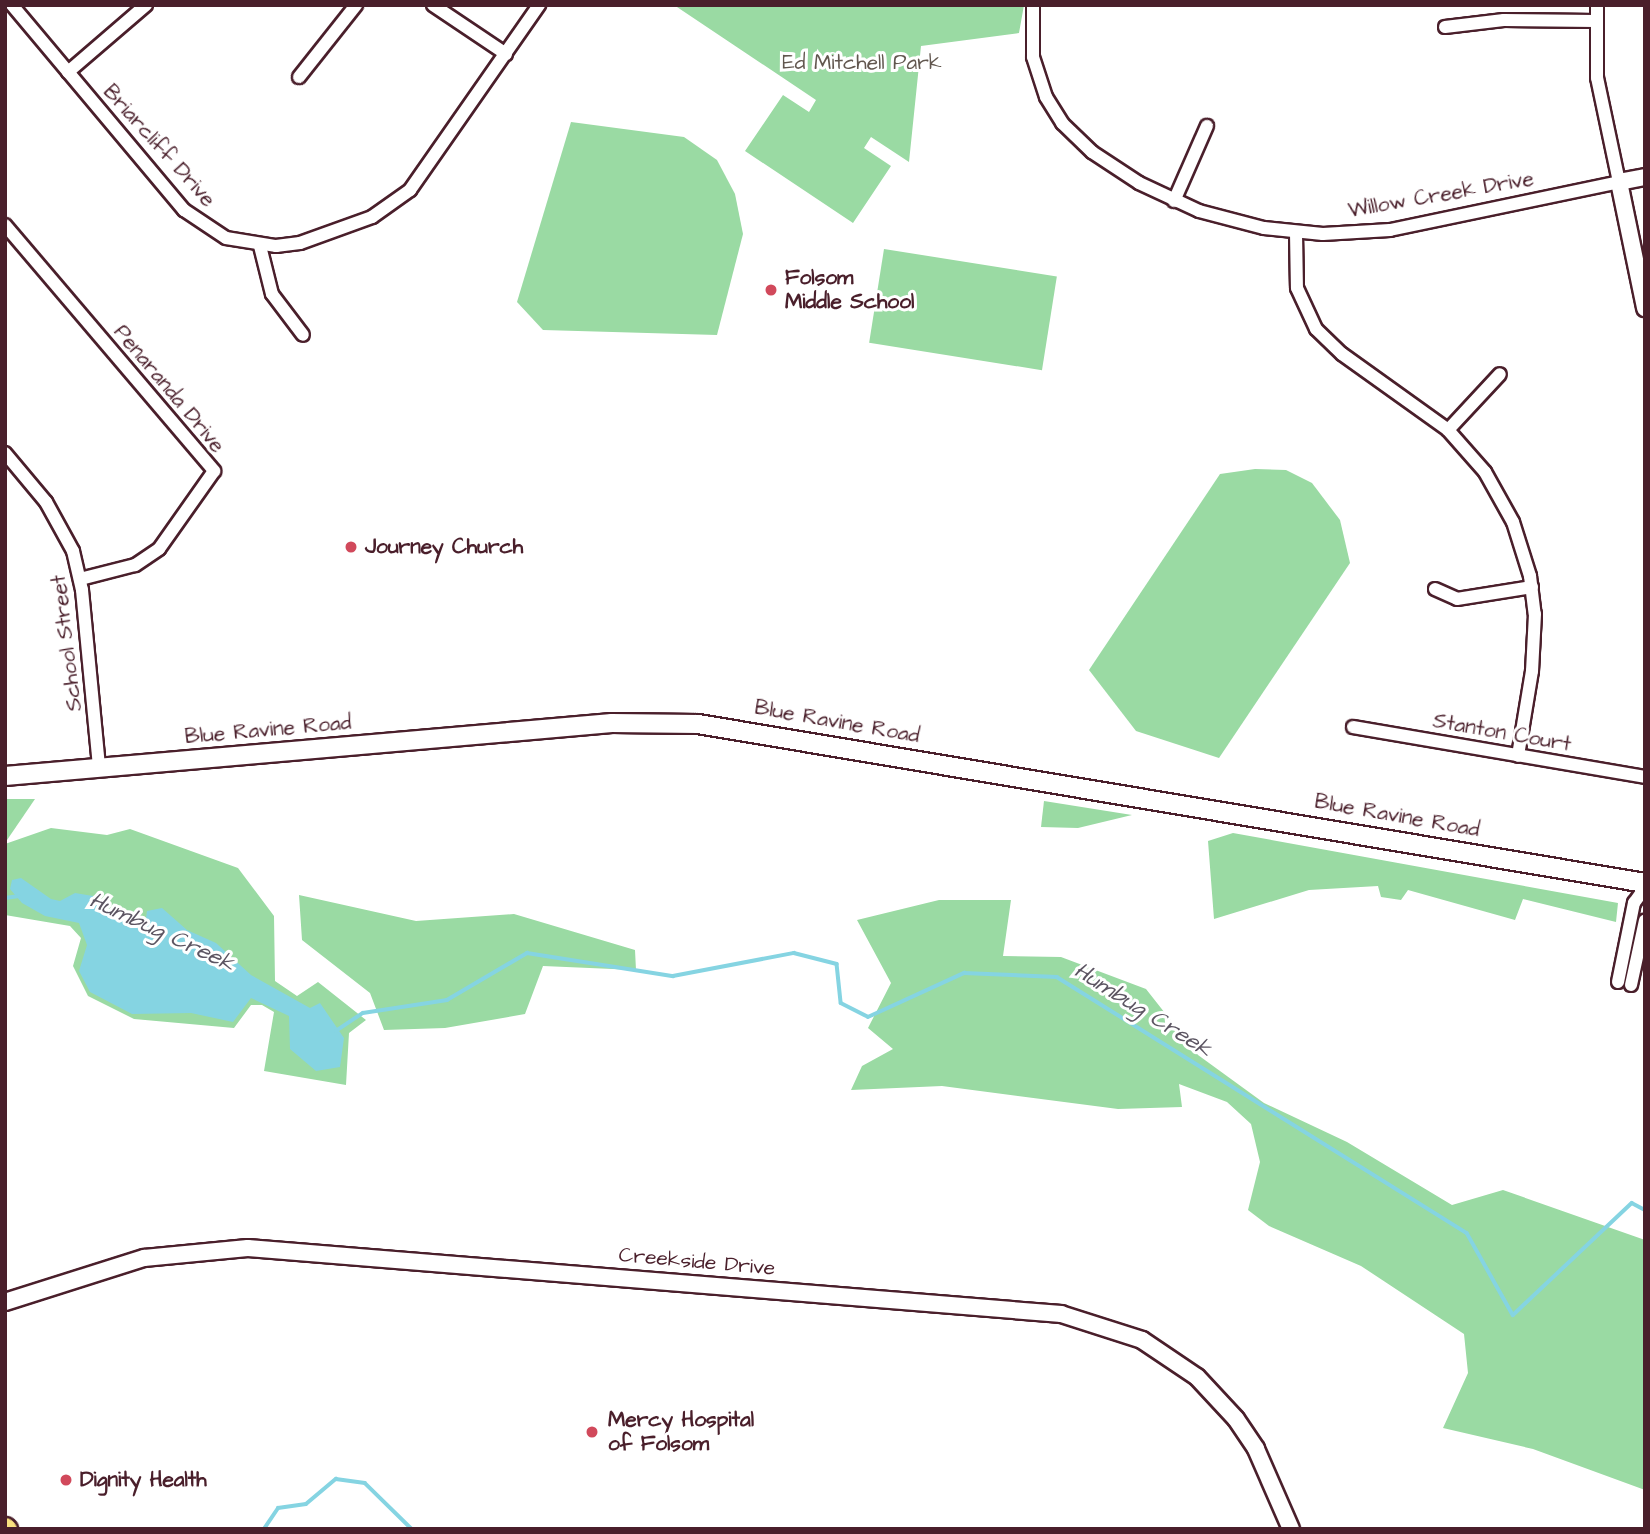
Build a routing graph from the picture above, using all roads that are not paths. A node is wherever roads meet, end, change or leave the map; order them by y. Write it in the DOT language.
graph roads {
  1 [pos="12,5"];
  2 [pos="146,5"];
  3 [pos="356,5"];
  4 [pos="433,5"];
  5 [pos="539,5"];
  6 [pos="1033,5"];
  7 [pos="1597,5"];
  8 [pos="1595,21"];
  9 [pos="1445,27"];
  10 [pos="506,54"];
  11 [pos="68,72"];
  12 [pos="299,77"];
  13 [pos="1208,126"];
  14 [pos="1645,177"];
  15 [pos="1619,182"];
  16 [pos="1174,201"];
  17 [pos="5,225"];
  18 [pos="1296,233"];
  19 [pos="260,246"];
  20 [pos="1645,307"];
  21 [pos="303,335"];
  22 [pos="1500,374"];
  23 [pos="1448,430"];
  24 [pos="5,453"];
  25 [pos="80,579"];
  26 [pos="1532,587"];
  27 [pos="1435,589"];
  28 [pos="1353,727"];
  29 [pos="1518,756"];
  30 [pos="99,766"];
  31 [pos="8,774"];
  32 [pos="1645,777"];
  33 [pos="1645,885"];
  34 [pos="1645,920"];
  35 [pos="5,1302"];
  36 [pos="1291,1529"];
  1 -- 11 [label="street, Briarcliff Drive"];
  2 -- 11 [label="street"];
  3 -- 12 [label="street"];
  4 -- 10 [label="street"];
  5 -- 10 [label="street, Briarcliff Drive"];
  6 -- 16 [label="street, Willow Creek Drive"];
  7 -- 8 [label="street"];
  8 -- 9 [label="street"];
  8 -- 15 [label="street"];
  10 -- 19 [label="street, Briarcliff Drive"];
  11 -- 19 [label="street, Briarcliff Drive"];
  13 -- 16 [label="street"];
  14 -- 15 [label="street, Willow Creek Drive"];
  15 -- 18 [label="street, Willow Creek Drive"];
  15 -- 20 [label="street"];
  16 -- 18 [label="street, Willow Creek Drive"];
  17 -- 25 [label="street, Penaranda Drive"];
  18 -- 23 [label="street"];
  19 -- 21 [label="street"];
  22 -- 23 [label="street"];
  23 -- 26 [label="street"];
  24 -- 25 [label="street, School Street"];
  25 -- 30 [label="street, School Street"];
  26 -- 27 [label="street"];
  26 -- 29 [label="street"];
  28 -- 29 [label="street, Stanton Court"];
  29 -- 32 [label="street, Stanton Court"];
  30 -- 31 [label="main road, Blue Ravine Road"];
  30 -- 33 [label="main road, Blue Ravine Road"];
  33 -- 34 [label="street"];
  35 -- 36 [label="street, Creekside Drive"];
}
